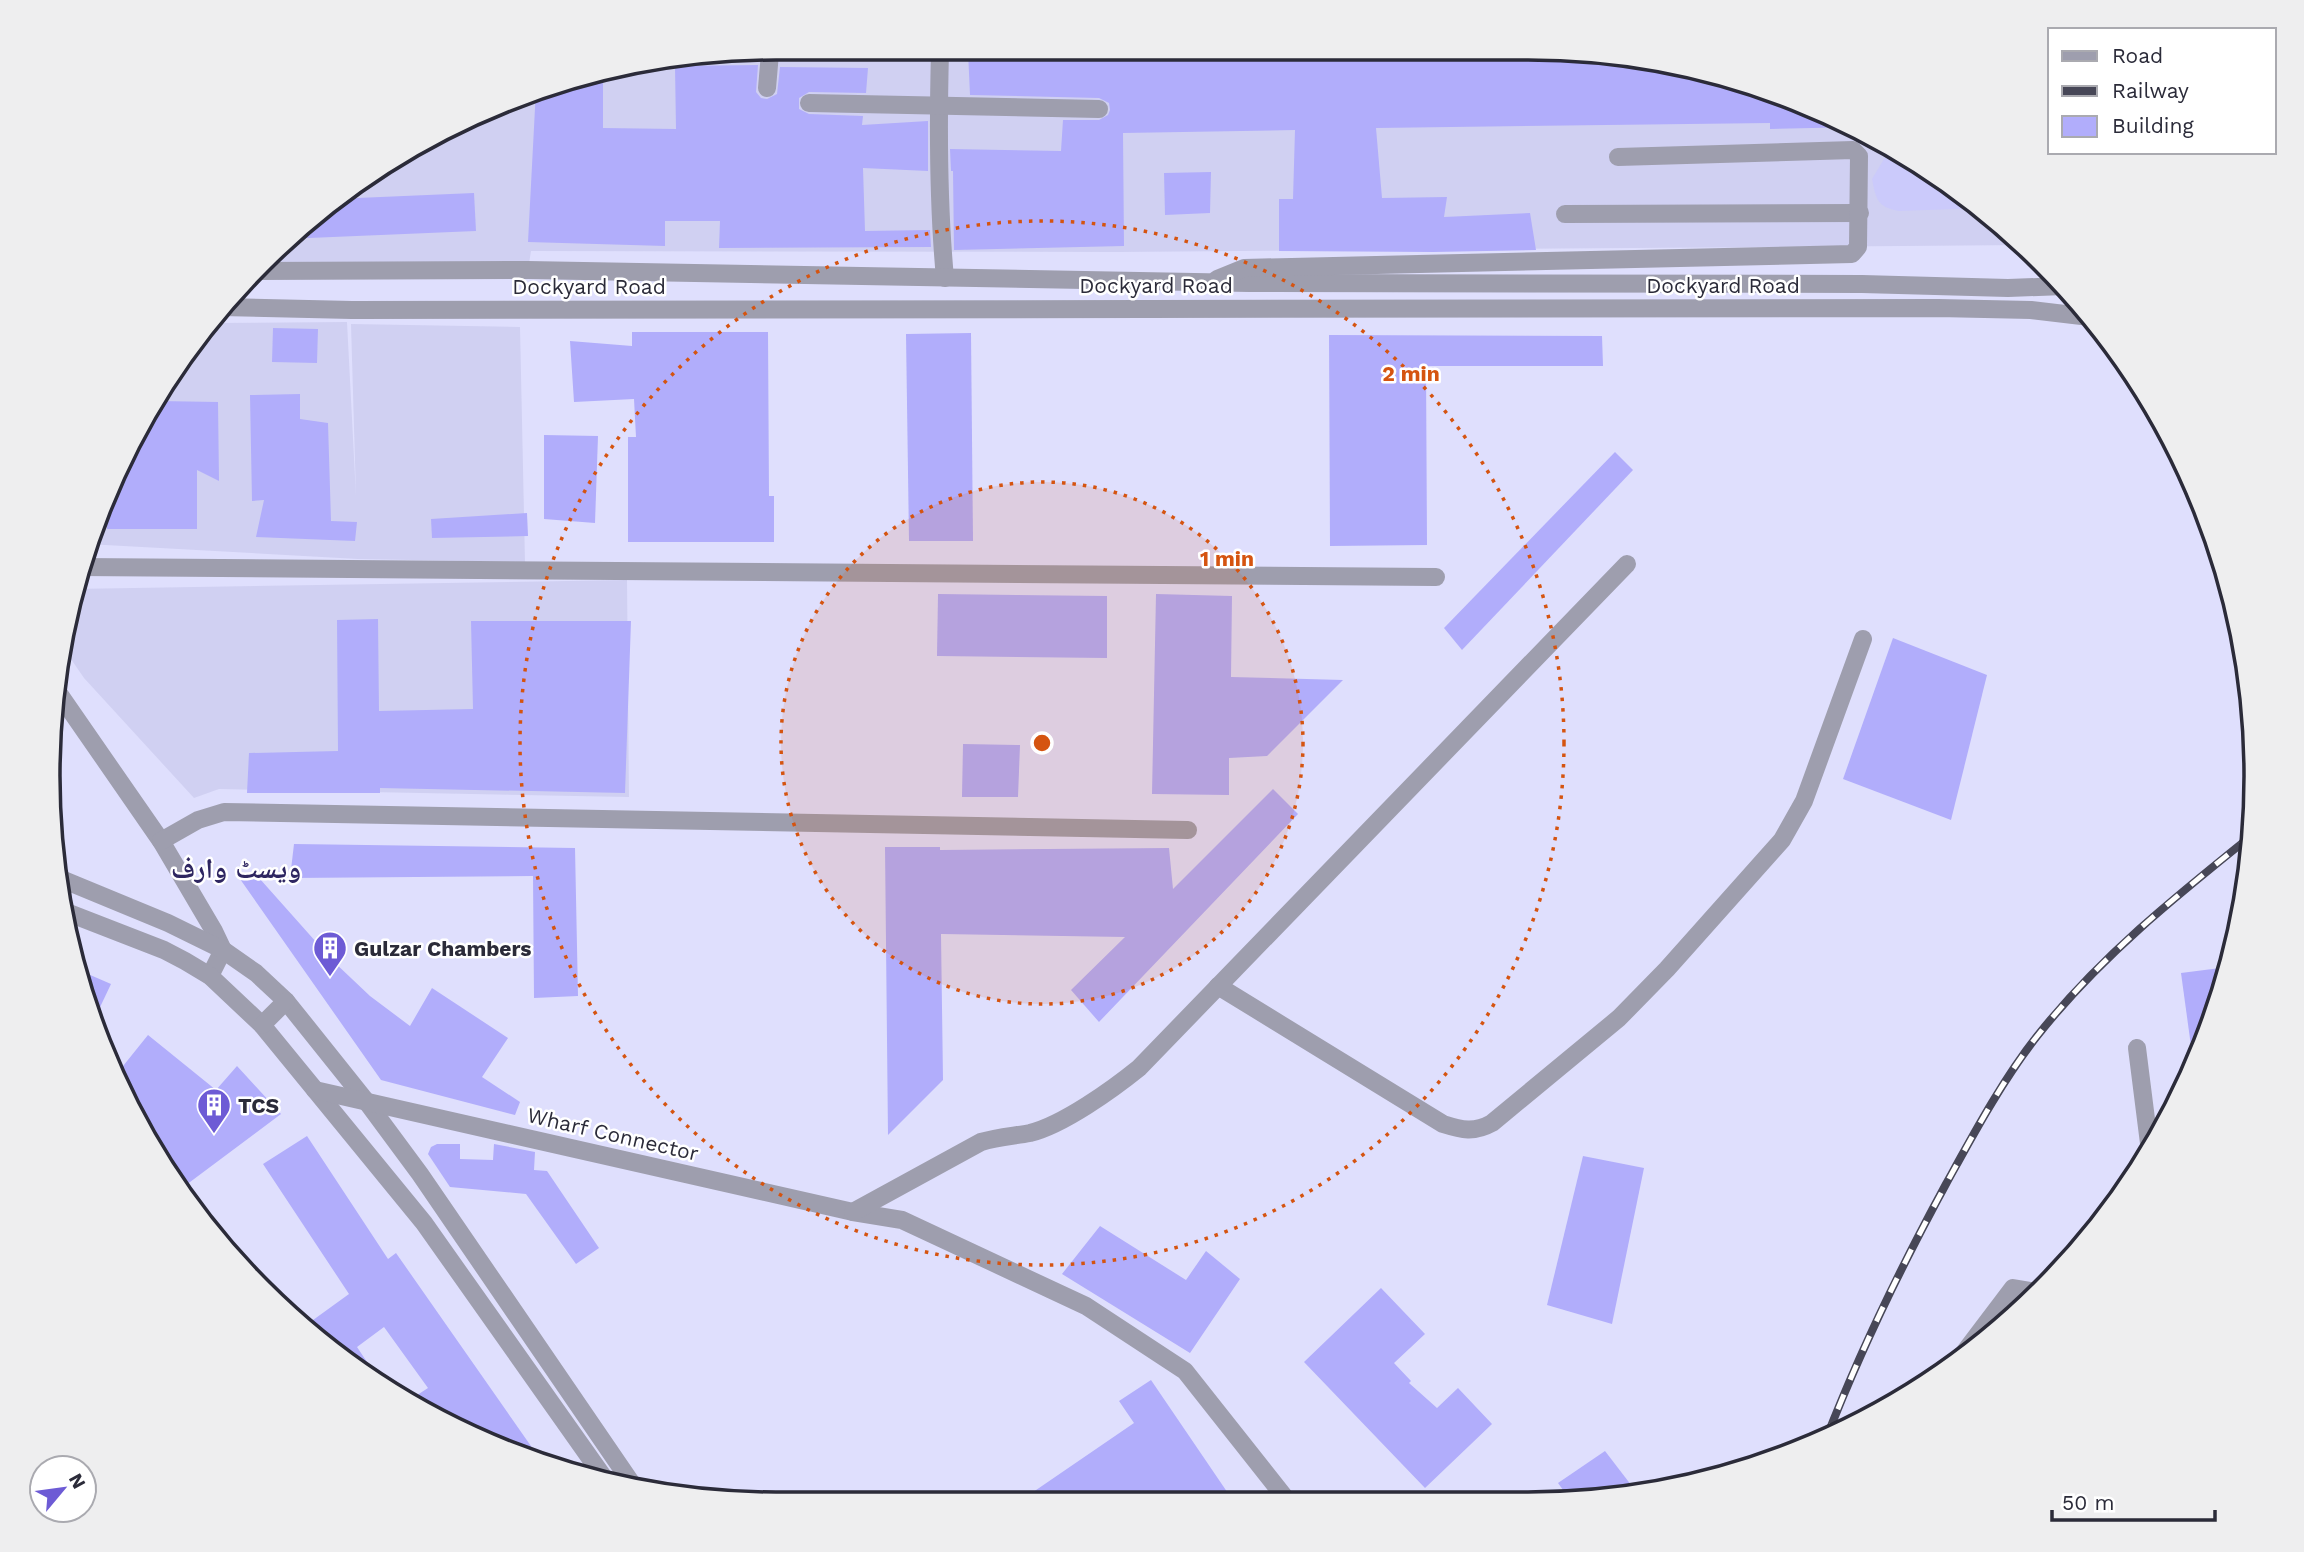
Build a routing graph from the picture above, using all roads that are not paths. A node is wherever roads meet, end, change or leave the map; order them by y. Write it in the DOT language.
graph roads {
  1 [pos="769,60"];
  2 [pos="940,60"];
  3 [pos="767,88"];
  4 [pos="809,103"];
  5 [pos="939,105"];
  6 [pos="1099,109"];
  7 [pos="1618,157"];
  8 [pos="1860,213"];
  9 [pos="1565,214"];
  10 [pos="267,271"];
  11 [pos="945,278"];
  12 [pos="1211,282"];
  13 [pos="2051,286"];
  14 [pos="234,307"];
  15 [pos="2076,315"];
  16 [pos="1627,564"];
  17 [pos="91,567"];
  18 [pos="1436,577"];
  19 [pos="1863,639"];
  20 [pos="64,701"];
  21 [pos="1188,830"];
  22 [pos="161,841"];
  23 [pos="68,882"];
  24 [pos="73,915"];
  25 [pos="223,950"];
  26 [pos="210,976"];
  27 [pos="1218,986"];
  28 [pos="286,1001"];
  29 [pos="262,1025"];
  30 [pos="2137,1048"];
  31 [pos="315,1090"];
  32 [pos="366,1101"];
  33 [pos="2148,1136"];
  34 [pos="853,1212"];
  35 [pos="2027,1290"];
  36 [pos="1981,1330"];
  37 [pos="598,1470"];
  38 [pos="627,1477"];
  39 [pos="1282,1492"];
  1 -- 3 [label="street"];
  2 -- 5 [label="street"];
  4 -- 5 [label="street"];
  5 -- 6 [label="street"];
  5 -- 11 [label="street"];
  7 -- 8 [label="street"];
  8 -- 9 [label="street"];
  8 -- 12 [label="street"];
  10 -- 11 [label="street, Dockyard Road"];
  11 -- 12 [label="street, Dockyard Road"];
  12 -- 13 [label="street, Dockyard Road"];
  14 -- 15 [label="street, Dockyard Road"];
  16 -- 27 [label="street"];
  17 -- 18 [label="street"];
  19 -- 27 [label="street"];
  20 -- 22 [label="street"];
  21 -- 22 [label="street"];
  22 -- 25 [label="street"];
  23 -- 25 [label="street"];
  24 -- 26 [label="street"];
  25 -- 26 [label="street"];
  25 -- 28 [label="street"];
  26 -- 29 [label="street"];
  27 -- 34 [label="street"];
  28 -- 29 [label="street"];
  28 -- 32 [label="street"];
  29 -- 31 [label="street"];
  30 -- 33 [label="street"];
  31 -- 32 [label="street, Wharf Connector"];
  31 -- 37 [label="street"];
  32 -- 34 [label="street, Wharf Connector"];
  32 -- 38 [label="street"];
  34 -- 39 [label="street, Wharf Connector"];
  35 -- 36 [label="street"];
}
